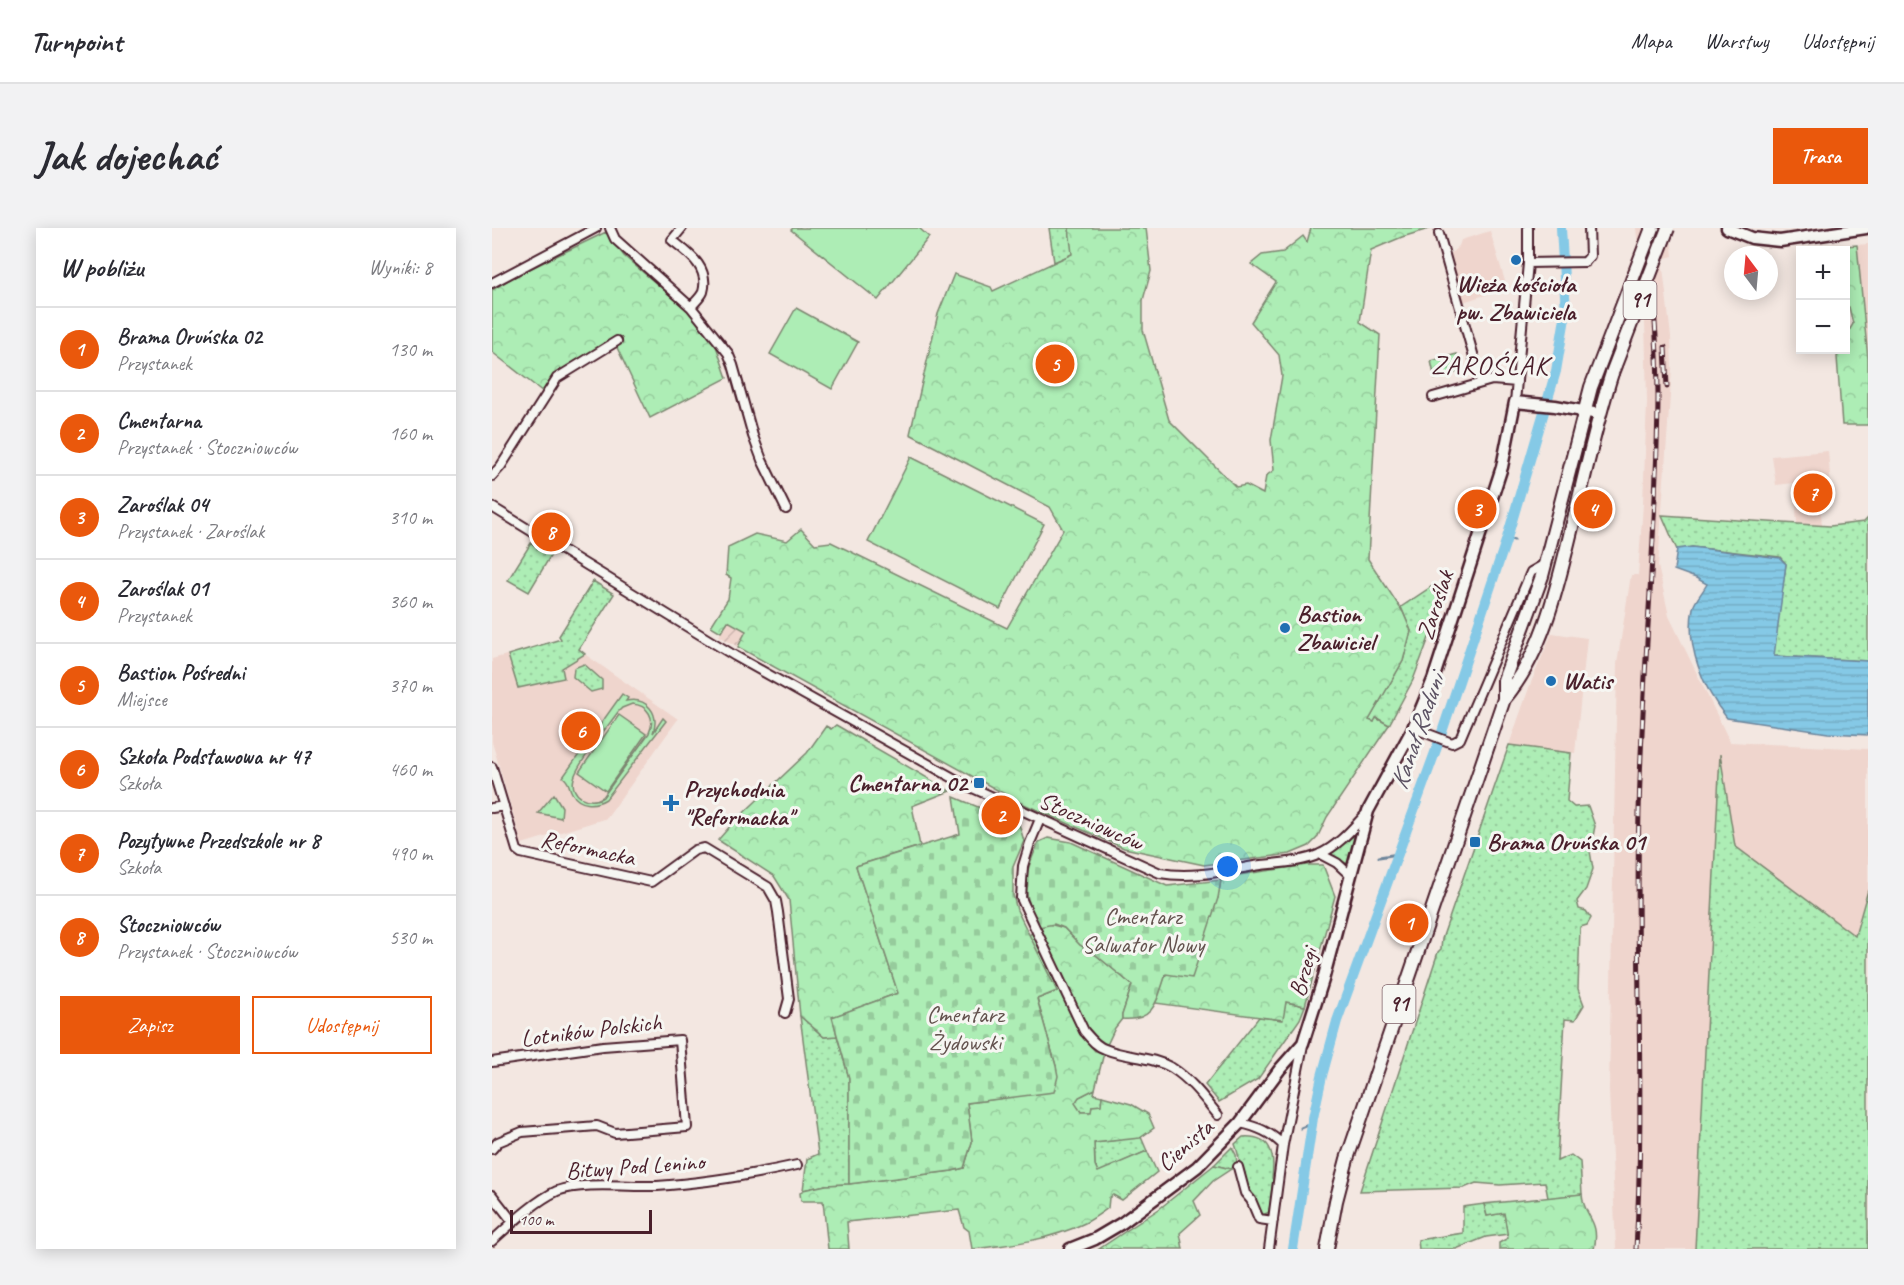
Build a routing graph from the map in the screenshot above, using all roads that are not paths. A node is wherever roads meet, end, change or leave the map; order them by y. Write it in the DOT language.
graph roads {
  1 [pos="596,228"];
  2 [pos="610,228"];
  3 [pos="682,228"];
  4 [pos="1528,228"];
  5 [pos="1588,228"];
  6 [pos="1652,228"];
  7 [pos="1668,228"];
  8 [pos="1727,228"];
  9 [pos="1866,228"];
  10 [pos="1834,231"];
  11 [pos="1813,232"];
  12 [pos="1439,234"];
  13 [pos="1528,263"];
  14 [pos="492,283"];
  15 [pos="691,308"];
  16 [pos="617,341"];
  17 [pos="1481,382"];
  18 [pos="1517,382"];
  19 [pos="1433,396"];
  20 [pos="1515,402"];
  21 [pos="1583,411"];
  22 [pos="1599,414"];
  23 [pos="492,476"];
  24 [pos="492,507"];
  25 [pos="786,509"];
  26 [pos="1545,564"];
  27 [pos="1503,699"];
  28 [pos="1413,728"];
  29 [pos="492,767"];
  30 [pos="504,806"];
  31 [pos="492,808"];
  32 [pos="1368,811"];
  33 [pos="1040,819"];
  34 [pos="1320,854"];
  35 [pos="1351,876"];
  36 [pos="785,1013"];
  37 [pos="1303,1043"];
  38 [pos="492,1062"];
  39 [pos="1218,1115"];
  40 [pos="1240,1123"];
  41 [pos="1283,1145"];
  42 [pos="492,1149"];
  43 [pos="797,1165"];
  44 [pos="1238,1167"];
  45 [pos="492,1195"];
  46 [pos="1273,1221"];
  47 [pos="513,1222"];
  48 [pos="492,1241"];
  49 [pos="1070,1249"];
  50 [pos="1269,1249"];
  51 [pos="1328,1249"];
  1 -- 14 [label="street"];
  2 -- 15 [label="street"];
  3 -- 15 [label="street"];
  4 -- 13 [label="street, Zaroślak"];
  5 -- 13 [label="street"];
  6 -- 21 [label="main road, 91, bridge"];
  7 -- 22 [label="main road, 91, bridge"];
  8 -- 11 [label="street"];
  9 -- 10 [label="street"];
  10 -- 11 [label="street"];
  12 -- 17 [label="street"];
  13 -- 18 [label="street, Zaroślak"];
  15 -- 25 [label="street"];
  16 -- 23 [label="street"];
  17 -- 18 [label="street"];
  17 -- 19 [label="street"];
  18 -- 20 [label="street, Zaroślak"];
  20 -- 21 [label="street"];
  20 -- 28 [label="street, Zaroślak"];
  21 -- 22 [label="street"];
  21 -- 26 [label="main road, 91"];
  22 -- 27 [label="main road"];
  24 -- 33 [label="street, Stoczniowców"];
  26 -- 27 [label="main road, 91"];
  26 -- 28 [label="street"];
  27 -- 51 [label="main road, 91"];
  28 -- 32 [label="street, Zaroślak"];
  29 -- 30 [label="street, Reformacka"];
  30 -- 31 [label="street"];
  30 -- 36 [label="street, Reformacka"];
  32 -- 34 [label="street, Stoczniowców"];
  32 -- 35 [label="street, Brzegi"];
  33 -- 34 [label="street, Stoczniowców"];
  33 -- 39 [label="street"];
  34 -- 35 [label="street"];
  35 -- 37 [label="street, Brzegi"];
  37 -- 40 [label="street, Cienista"];
  37 -- 41 [label="street, Brzegi"];
  38 -- 42 [label="street, Lotników Polskich"];
  40 -- 41 [label="street"];
  40 -- 49 [label="street, Cienista"];
  41 -- 46 [label="street, Brzegi"];
  43 -- 47 [label="street, Bitwy Pod Lenino"];
  44 -- 46 [label="street"];
  45 -- 47 [label="street"];
  46 -- 50 [label="street, Brzegi"];
  47 -- 48 [label="street, Bitwy Pod Lenino"];
}
